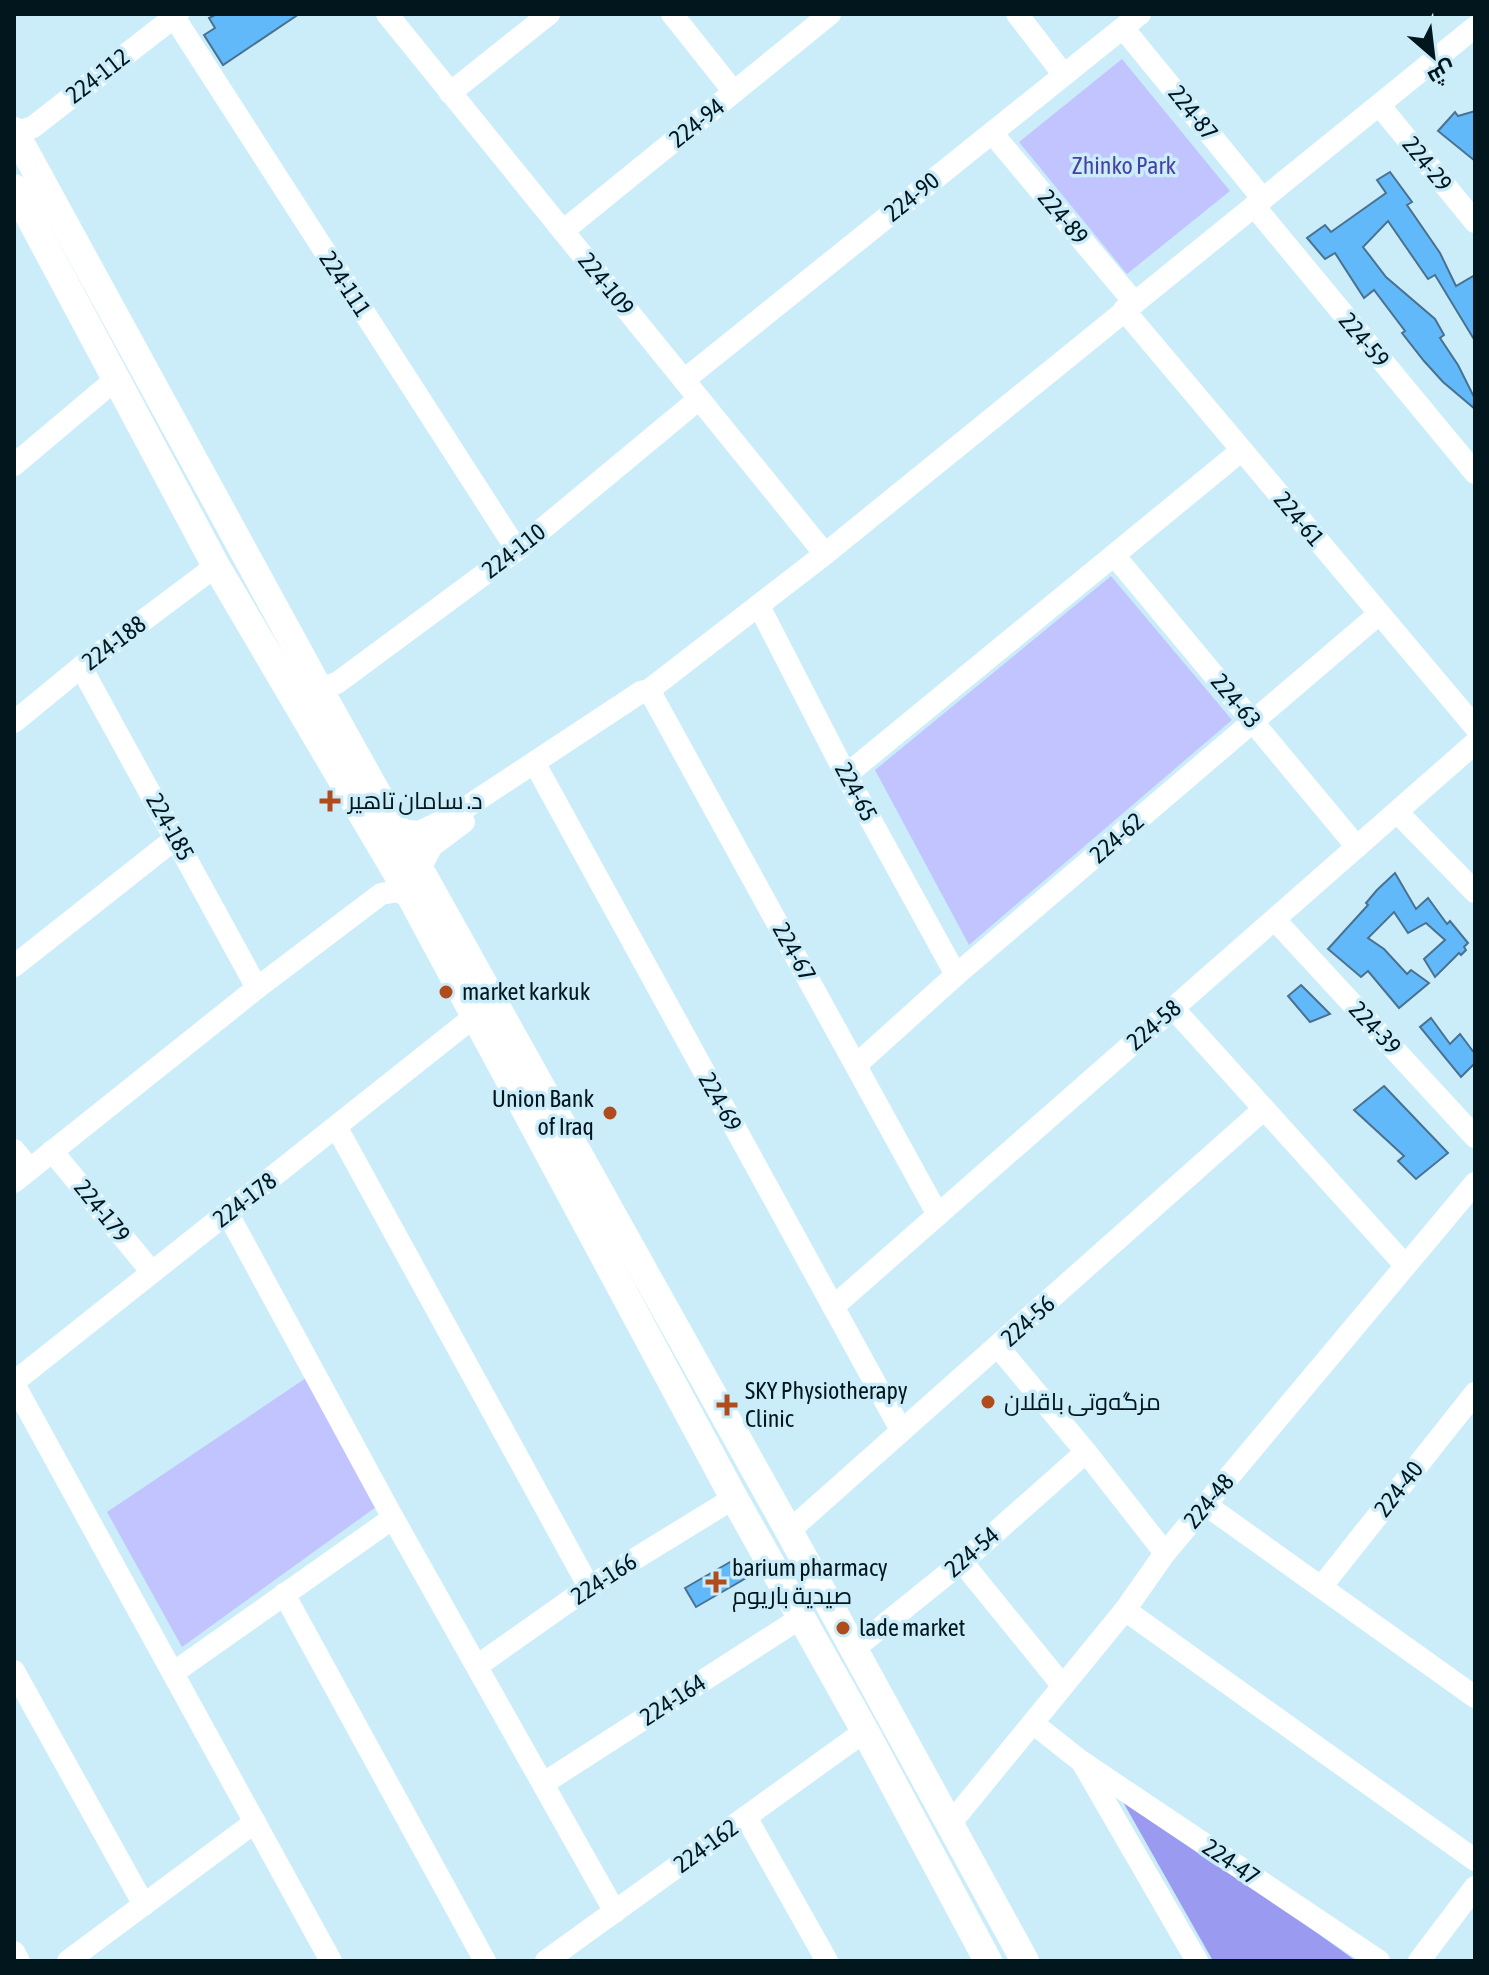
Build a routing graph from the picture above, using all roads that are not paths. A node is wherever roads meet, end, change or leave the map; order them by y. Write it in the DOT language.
graph roads {
  1 [pos="387,14"];
  2 [pos="549,14"];
  3 [pos="672,14"];
  4 [pos="830,14"];
  5 [pos="1017,14"];
  6 [pos="176,15"];
  7 [pos="1131,21"];
  8 [pos="1475,27"];
  9 [pos="1064,75"];
  10 [pos="734,92"];
  11 [pos="450,93"];
  12 [pos="1380,106"];
  13 [pos="15,132"];
  14 [pos="992,133"];
  15 [pos="14,188"];
  16 [pos="1259,202"];
  17 [pos="1475,222"];
  18 [pos="563,231"];
  19 [pos="1129,306"];
  20 [pos="116,379"];
  21 [pos="684,380"];
  22 [pos="699,399"];
  23 [pos="1242,450"];
  24 [pos="14,465"];
  25 [pos="1475,473"];
  26 [pos="517,550"];
  27 [pos="825,554"];
  28 [pos="1114,555"];
  29 [pos="216,566"];
  30 [pos="759,606"];
  31 [pos="1379,614"];
  32 [pos="81,667"];
  33 [pos="319,689"];
  34 [pos="649,690"];
  35 [pos="14,722"];
  36 [pos="1253,722"];
  37 [pos="1475,727"];
  38 [pos="1475,743"];
  39 [pos="540,773"];
  40 [pos="846,775"];
  41 [pos="1397,812"];
  42 [pos="398,830"];
  43 [pos="176,838"];
  44 [pos="1357,847"];
  45 [pos="387,857"];
  46 [pos="420,868"];
  47 [pos="1475,892"];
  48 [pos="381,894"];
  49 [pos="412,899"];
  50 [pos="1275,920"];
  51 [pos="14,966"];
  52 [pos="956,975"];
  53 [pos="257,988"];
  54 [pos="1173,1008"];
  55 [pos="475,1016"];
  56 [pos="856,1065"];
  57 [pos="1264,1109"];
  58 [pos="337,1128"];
  59 [pos="1475,1137"];
  60 [pos="14,1150"];
  61 [pos="52,1151"];
  62 [pos="22,1176"];
  63 [pos="1475,1183"];
  64 [pos="228,1214"];
  65 [pos="938,1215"];
  66 [pos="1405,1265"];
  67 [pos="151,1271"];
  68 [pos="833,1307"];
  69 [pos="999,1348"];
  70 [pos="694,1360"];
  71 [pos="671,1380"];
  72 [pos="14,1383"];
  73 [pos="1475,1393"];
  74 [pos="901,1430"];
  75 [pos="1086,1452"];
  76 [pos="734,1498"];
  77 [pos="1206,1505"];
  78 [pos="393,1518"];
  79 [pos="789,1531"];
  80 [pos="1165,1553"];
  81 [pos="962,1562"];
  82 [pos="1322,1586"];
  83 [pos="589,1587"];
  84 [pos="284,1594"];
  85 [pos="1125,1610"];
  86 [pos="802,1617"];
  87 [pos="854,1649"];
  88 [pos="477,1666"];
  89 [pos="14,1671"];
  90 [pos="173,1673"];
  91 [pos="1062,1685"];
  92 [pos="1475,1697"];
  93 [pos="1034,1724"];
  94 [pos="865,1731"];
  95 [pos="1082,1762"];
  96 [pos="544,1783"];
  97 [pos="746,1817"];
  98 [pos="255,1822"];
  99 [pos="950,1824"];
  100 [pos="1475,1860"];
  101 [pos="1475,1887"];
  102 [pos="144,1905"];
  103 [pos="615,1912"];
  104 [pos="14,1952"];
  105 [pos="323,1958"];
  106 [pos="821,1959"];
  107 [pos="19,1961"];
  108 [pos="68,1961"];
  109 [pos="485,1961"];
  110 [pos="546,1961"];
  111 [pos="988,1961"];
  112 [pos="1025,1961"];
  113 [pos="1197,1961"];
  114 [pos="1379,1961"];
  115 [pos="1419,1961"];
  1 -- 11 [label="street, 224-109"];
  2 -- 11 [label="street"];
  3 -- 10 [label="street"];
  4 -- 10 [label="street, 224-94"];
  5 -- 9 [label="street"];
  6 -- 13 [label="street, 224-112"];
  6 -- 26 [label="street, 224-111"];
  7 -- 9 [label="street, 224-90"];
  7 -- 16 [label="street, 224-87"];
  8 -- 12 [label="street"];
  9 -- 14 [label="street, 224-90"];
  10 -- 18 [label="street, 224-94"];
  11 -- 18 [label="street, 224-109"];
  12 -- 16 [label="street"];
  12 -- 17 [label="street, 224-29"];
  13 -- 33 [label="main road"];
  14 -- 19 [label="street, 224-89"];
  14 -- 21 [label="street, 224-90"];
  15 -- 20 [label="main road"];
  16 -- 19 [label="street"];
  16 -- 25 [label="street, 224-59"];
  18 -- 21 [label="street, 224-109"];
  19 -- 23 [label="street, 224-61"];
  19 -- 27 [label="street"];
  20 -- 24 [label="street"];
  20 -- 29 [label="main road"];
  21 -- 22 [label="street, 224-109"];
  22 -- 26 [label="street, 224-110"];
  22 -- 27 [label="street, 224-109"];
  23 -- 28 [label="street"];
  23 -- 31 [label="street, 224-61"];
  26 -- 33 [label="street, 224-110"];
  27 -- 30 [label="street"];
  28 -- 36 [label="street, 224-63"];
  28 -- 40 [label="street"];
  29 -- 32 [label="street, 224-188"];
  29 -- 45 [label="main road"];
  30 -- 34 [label="street"];
  30 -- 40 [label="street, 224-65"];
  31 -- 36 [label="street, 224-62"];
  31 -- 37 [label="street, 224-61"];
  32 -- 35 [label="street, 224-188"];
  32 -- 43 [label="street, 224-185"];
  33 -- 42 [label="main road"];
  34 -- 39 [label="street"];
  34 -- 42 [label="street"];
  34 -- 56 [label="street, 224-67"];
  36 -- 44 [label="street, 224-63"];
  36 -- 52 [label="street, 224-62"];
  38 -- 41 [label="street, 224-58"];
  39 -- 46 [label="street"];
  39 -- 68 [label="street, 224-69"];
  40 -- 52 [label="street, 224-65"];
  41 -- 44 [label="street, 224-58"];
  41 -- 47 [label="street"];
  42 -- 46 [label="main road"];
  43 -- 51 [label="street"];
  43 -- 53 [label="street, 224-185"];
  44 -- 50 [label="street, 224-58"];
  45 -- 48 [label="street"];
  45 -- 49 [label="main road"];
  46 -- 70 [label="main road"];
  48 -- 49 [label="street"];
  48 -- 53 [label="street"];
  49 -- 55 [label="main road"];
  50 -- 54 [label="street, 224-58"];
  50 -- 59 [label="street, 224-39"];
  52 -- 56 [label="street, 224-62"];
  53 -- 61 [label="street"];
  54 -- 57 [label="street"];
  54 -- 65 [label="street, 224-58"];
  55 -- 58 [label="street, 224-178"];
  55 -- 71 [label="main road"];
  56 -- 65 [label="street, 224-67"];
  57 -- 66 [label="street"];
  57 -- 69 [label="street, 224-56"];
  58 -- 64 [label="street, 224-178"];
  58 -- 83 [label="street"];
  60 -- 62 [label="street"];
  61 -- 62 [label="street"];
  61 -- 67 [label="street, 224-179"];
  63 -- 66 [label="street, 224-48"];
  64 -- 67 [label="street, 224-178"];
  64 -- 78 [label="street"];
  65 -- 68 [label="street, 224-58"];
  66 -- 77 [label="street, 224-48"];
  67 -- 72 [label="street, 224-178"];
  68 -- 74 [label="street, 224-69"];
  69 -- 74 [label="street, 224-56"];
  69 -- 75 [label="street"];
  70 -- 71 [label="main road"];
  70 -- 79 [label="main road"];
  71 -- 76 [label="main road"];
  72 -- 90 [label="street"];
  73 -- 82 [label="street, 224-40"];
  74 -- 79 [label="street, 224-56"];
  75 -- 80 [label="street"];
  75 -- 81 [label="street, 224-54"];
  76 -- 83 [label="street, 224-166"];
  76 -- 86 [label="main road"];
  77 -- 80 [label="street, 224-48"];
  77 -- 82 [label="street"];
  78 -- 84 [label="street"];
  78 -- 88 [label="street"];
  79 -- 87 [label="main road"];
  80 -- 85 [label="street, 224-48"];
  81 -- 87 [label="street, 224-54"];
  81 -- 91 [label="street"];
  82 -- 92 [label="street"];
  83 -- 88 [label="street, 224-166"];
  84 -- 90 [label="street"];
  84 -- 109 [label="street"];
  85 -- 91 [label="street, 224-48"];
  85 -- 100 [label="street"];
  86 -- 94 [label="main road"];
  86 -- 96 [label="street, 224-164"];
  87 -- 99 [label="main road"];
  88 -- 96 [label="street"];
  89 -- 102 [label="street"];
  90 -- 98 [label="street"];
  91 -- 93 [label="street, 224-48"];
  93 -- 95 [label="street, 224-47"];
  93 -- 99 [label="street, 224-48"];
  94 -- 97 [label="street, 224-162"];
  94 -- 111 [label="main road"];
  95 -- 113 [label="street"];
  95 -- 114 [label="street, 224-47"];
  96 -- 103 [label="street"];
  97 -- 103 [label="street, 224-162"];
  97 -- 106 [label="street"];
  98 -- 102 [label="street"];
  98 -- 105 [label="street"];
  99 -- 112 [label="main road"];
  101 -- 115 [label="street"];
  102 -- 108 [label="street"];
  103 -- 110 [label="street, 224-162"];
  104 -- 107 [label="street"];
}
